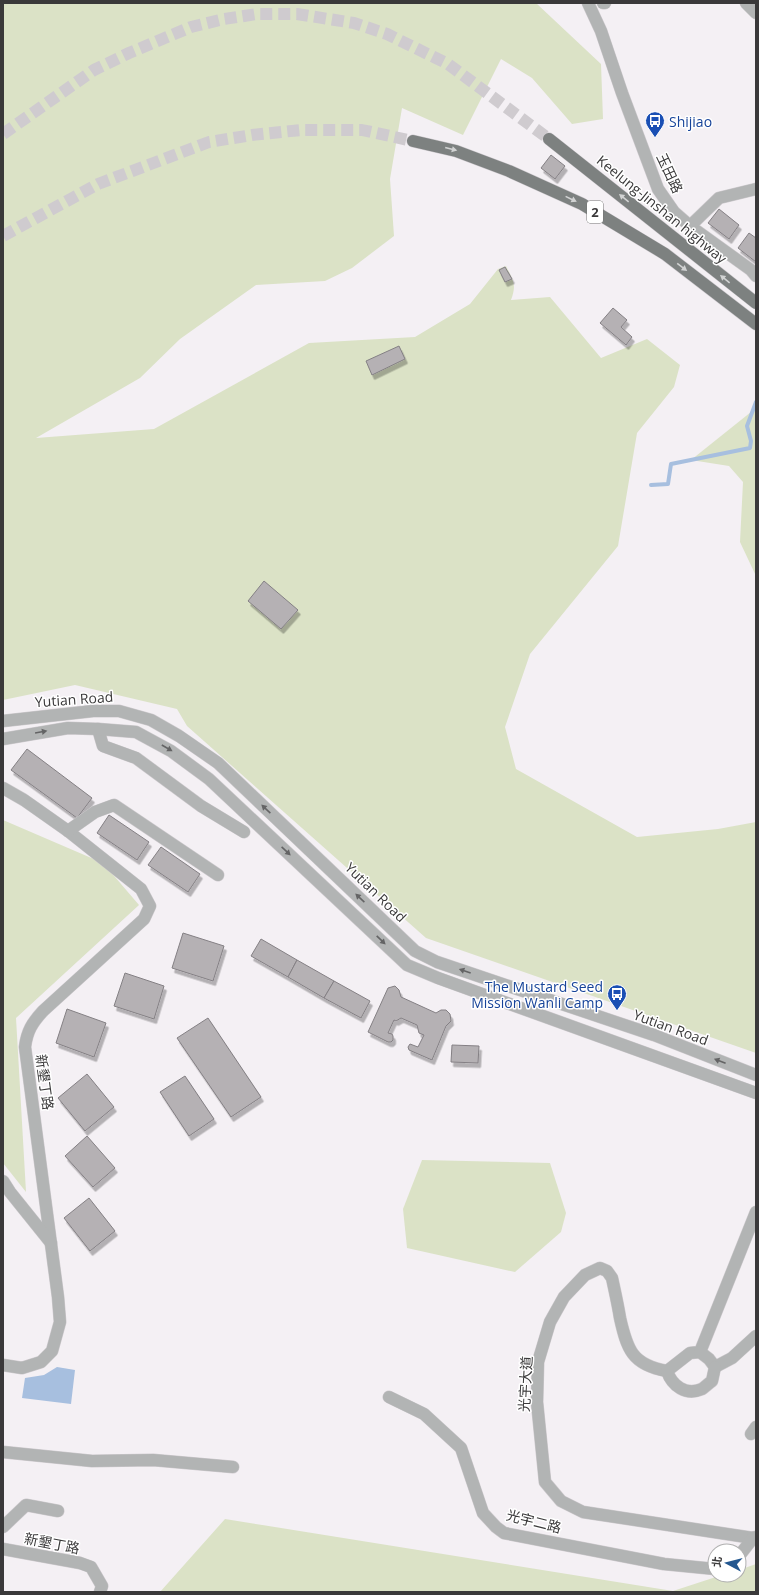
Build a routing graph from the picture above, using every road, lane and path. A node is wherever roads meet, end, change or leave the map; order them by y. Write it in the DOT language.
graph roads {
  1 [pos="588,3"];
  2 [pos="746,3"];
  3 [pos="756,13"];
  4 [pos="549,139"];
  5 [pos="413,141"];
  6 [pos="756,189"];
  7 [pos="690,226"];
  8 [pos="756,276"];
  9 [pos="756,303"];
  10 [pos="756,324"];
  11 [pos="3,721"];
  12 [pos="98,729"];
  13 [pos="3,739"];
  14 [pos="3,788"];
  15 [pos="68,831"];
  16 [pos="244,832"];
  17 [pos="218,874"];
  18 [pos="756,1075"];
  19 [pos="756,1093"];
  20 [pos="3,1181"];
  21 [pos="756,1212"];
  22 [pos="51,1243"];
  23 [pos="756,1336"];
  24 [pos="700,1352"];
  25 [pos="3,1365"];
  26 [pos="715,1367"];
  27 [pos="667,1370"];
  28 [pos="389,1397"];
  29 [pos="3,1452"];
  30 [pos="233,1467"];
  31 [pos="58,1511"];
  32 [pos="3,1527"];
  33 [pos="754,1538"];
  34 [pos="747,1546"];
  35 [pos="3,1549"];
  36 [pos="707,1568"];
  37 [pos="100,1592"];
  1 -- 7 [label="street, 玉田路"];
  2 -- 3 [label="street"];
  9 -- 4 [label="main road, Keelung-Jinshan highway / 2, one-way"];
  5 -- 10 [label="main road, 2, one-way"];
  6 -- 7 [label="street"];
  7 -- 8 [label="street, 玉田路"];
  18 -- 11 [label="street, Yutian Road, one-way"];
  13 -- 12 [label="street, Yutian Road, one-way"];
  12 -- 16 [label="street"];
  12 -- 19 [label="street, Yutian Road, one-way"];
  14 -- 15 [label="street, 新墾丁路"];
  15 -- 17 [label="street"];
  15 -- 22 [label="street, 新墾丁路"];
  20 -- 22 [label="street"];
  21 -- 24 [label="street"];
  22 -- 25 [label="street, 新墾丁路"];
  23 -- 26 [label="street"];
  24 -- 26 [label="street"];
  24 -- 27 [label="street"];
  26 -- 27 [label="street"];
  27 -- 33 [label="street, 光宇大道"];
  28 -- 36 [label="street, 光宇二路"];
  29 -- 30 [label="street"];
  31 -- 32 [label="street"];
  33 -- 34 [label="street"];
  35 -- 37 [label="street, 新墾丁路"];
}
